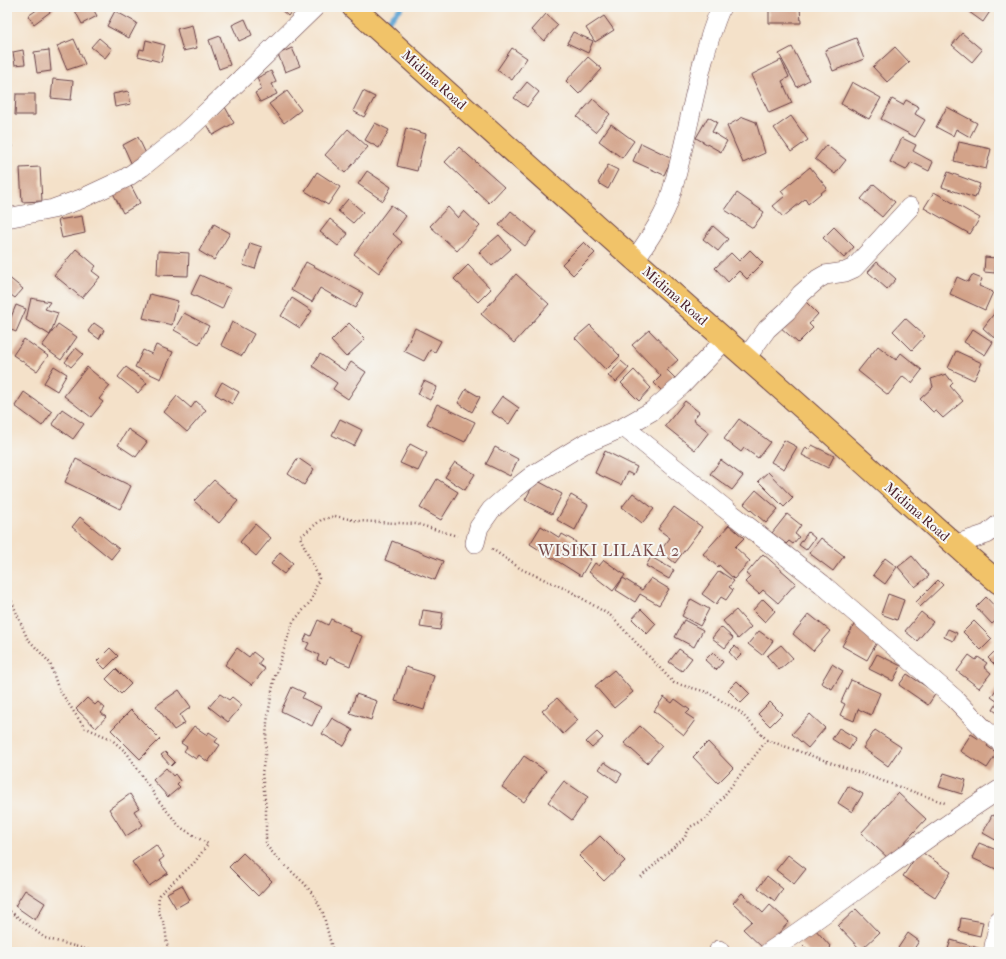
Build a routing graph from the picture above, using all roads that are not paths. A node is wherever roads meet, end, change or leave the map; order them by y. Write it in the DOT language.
graph roads {
  1 [pos="315,7"];
  2 [pos="353,7"];
  3 [pos="720,7"];
  4 [pos="910,207"];
  5 [pos="7,218"];
  6 [pos="634,260"];
  7 [pos="725,340"];
  8 [pos="746,358"];
  9 [pos="624,427"];
  10 [pos="999,524"];
  11 [pos="475,543"];
  12 [pos="954,545"];
  13 [pos="999,583"];
  14 [pos="999,741"];
  15 [pos="999,790"];
  16 [pos="999,920"];
  17 [pos="769,952"];
  18 [pos="993,952"];
  1 -- 5 [label="street"];
  2 -- 6 [label="main road, Midima Road"];
  3 -- 6 [label="street"];
  4 -- 8 [label="street"];
  6 -- 7 [label="main road, Midima Road"];
  7 -- 8 [label="main road, Midima Road"];
  7 -- 9 [label="street"];
  8 -- 12 [label="main road, Midima Road"];
  9 -- 11 [label="street"];
  9 -- 14 [label="street"];
  10 -- 12 [label="street"];
  12 -- 13 [label="main road, Midima Road"];
  15 -- 17 [label="street"];
  16 -- 18 [label="street"];
}
